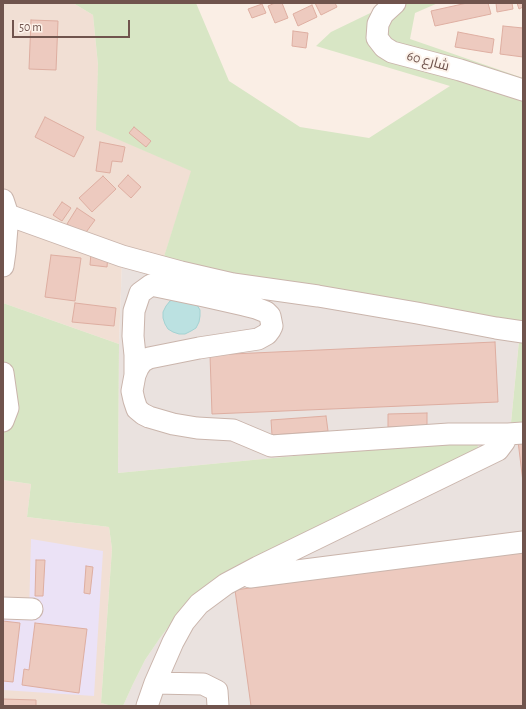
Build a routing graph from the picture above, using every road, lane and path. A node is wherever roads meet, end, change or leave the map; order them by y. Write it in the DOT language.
graph roads {
  1 [pos="395,3"];
  2 [pos="523,90"];
  3 [pos="5,208"];
  4 [pos="3,266"];
  5 [pos="523,332"];
  6 [pos="3,373"];
  7 [pos="135,375"];
  8 [pos="3,421"];
  9 [pos="515,433"];
  10 [pos="523,542"];
  11 [pos="234,580"];
  12 [pos="3,608"];
  13 [pos="32,609"];
  14 [pos="156,683"];
  15 [pos="147,706"];
  16 [pos="218,706"];
  1 -- 2 [label="street, شارع 60"];
  3 -- 4 [label="street"];
  3 -- 5 [label="street"];
  6 -- 8 [label="street"];
  7 -- 7 [label="street"];
  7 -- 9 [label="street"];
  9 -- 11 [label="street"];
  10 -- 11 [label="street"];
  11 -- 14 [label="street"];
  12 -- 13 [label="street"];
  14 -- 15 [label="street"];
  14 -- 16 [label="street"];
}
